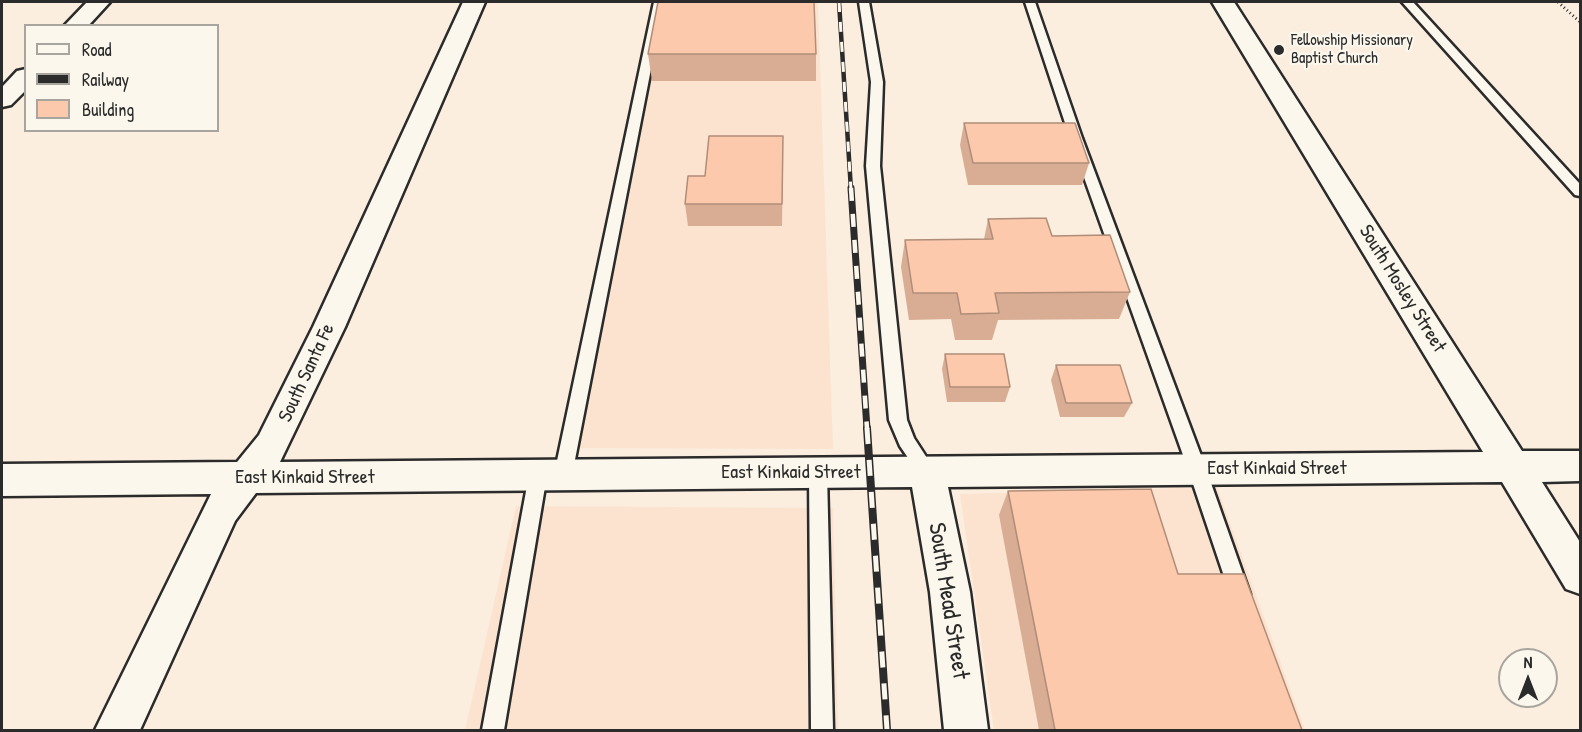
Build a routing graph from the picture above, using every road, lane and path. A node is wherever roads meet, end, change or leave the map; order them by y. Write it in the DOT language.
graph roads {
  1 [pos="99,2"];
  2 [pos="474,2"];
  3 [pos="659,2"];
  4 [pos="864,2"];
  5 [pos="1030,2"];
  6 [pos="1223,2"];
  7 [pos="1407,2"];
  8 [pos="1558,2"];
  9 [pos="1581,22"];
  10 [pos="77,24"];
  11 [pos="24,78"];
  12 [pos="2,100"];
  13 [pos="1581,192"];
  14 [pos="1581,466"];
  15 [pos="1513,467"];
  16 [pos="1197,469"];
  17 [pos="927,472"];
  18 [pos="818,473"];
  19 [pos="551,475"];
  20 [pos="246,478"];
  21 [pos="2,480"];
  22 [pos="1581,576"];
  23 [pos="1248,617"];
  24 [pos="117,730"];
  25 [pos="493,730"];
  26 [pos="822,730"];
  27 [pos="966,730"];
  1 -- 10 [label="street"];
  2 -- 20 [label="street, South Santa Fe"];
  3 -- 19 [label="lane"];
  4 -- 17 [label="lane"];
  5 -- 16 [label="lane"];
  6 -- 15 [label="street, South Mosley Street"];
  7 -- 13 [label="lane"];
  8 -- 9 [label="path"];
  11 -- 12 [label="street"];
  14 -- 15 [label="street, East Kinkaid Street"];
  15 -- 16 [label="street, East Kinkaid Street"];
  15 -- 22 [label="street, South Mosley Street"];
  16 -- 17 [label="street, East Kinkaid Street"];
  16 -- 23 [label="lane"];
  17 -- 18 [label="street, East Kinkaid Street"];
  17 -- 27 [label="street, South Mead Street"];
  18 -- 19 [label="street, East Kinkaid Street"];
  18 -- 26 [label="lane"];
  19 -- 20 [label="street, East Kinkaid Street"];
  19 -- 25 [label="lane"];
  20 -- 21 [label="street, East Kinkaid Street"];
  20 -- 24 [label="street, South Santa Fe"];
}
